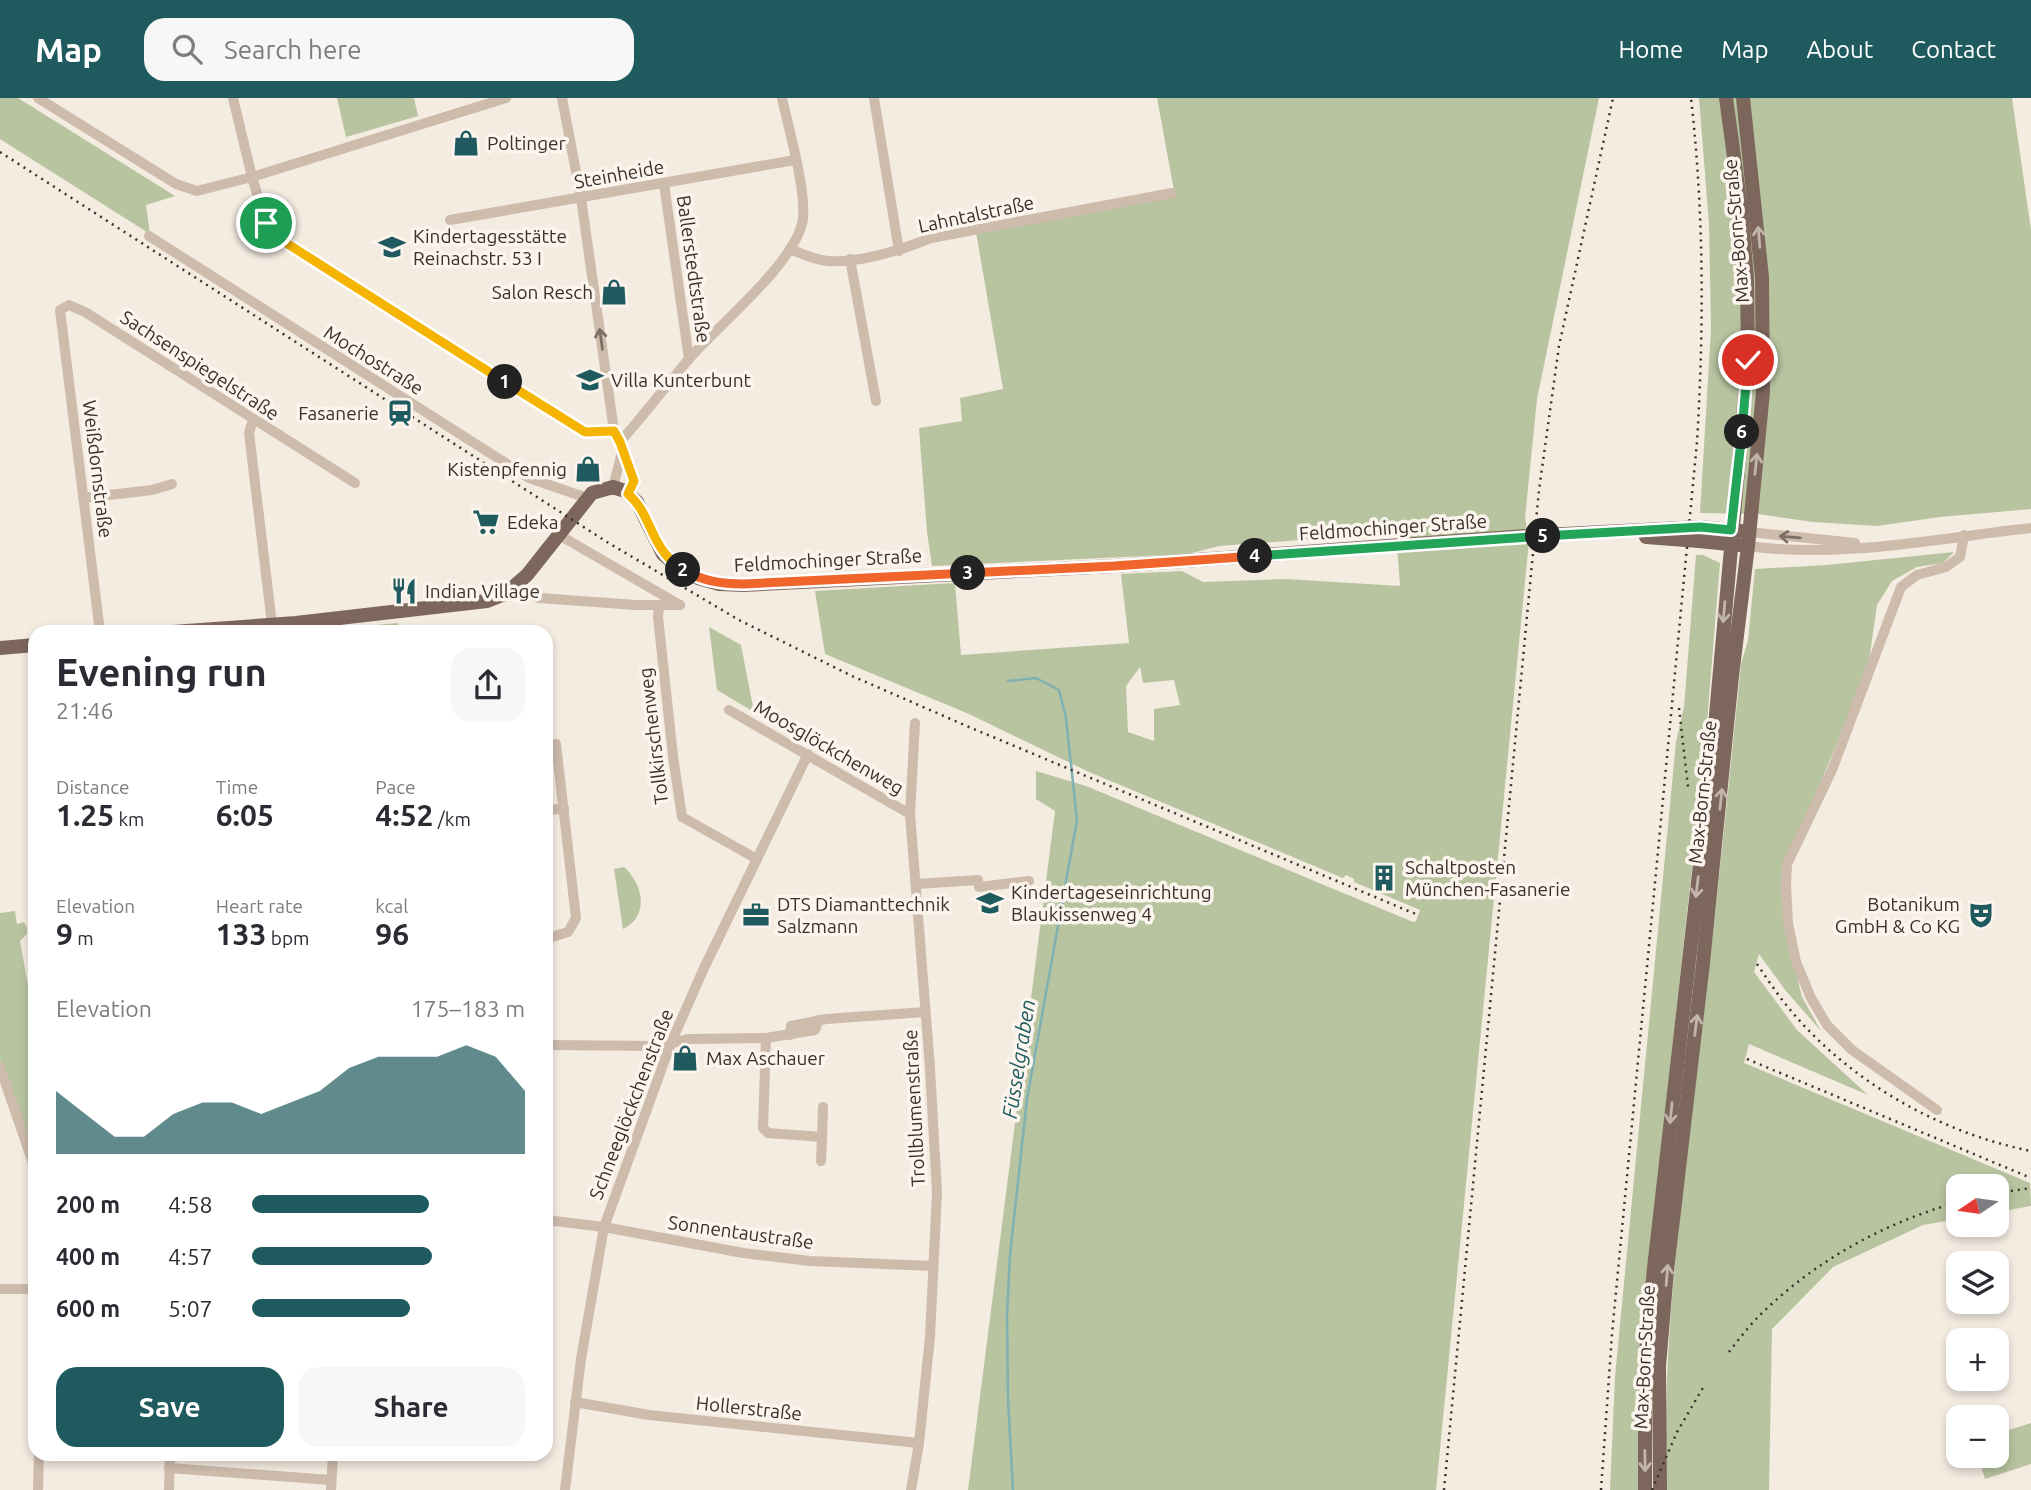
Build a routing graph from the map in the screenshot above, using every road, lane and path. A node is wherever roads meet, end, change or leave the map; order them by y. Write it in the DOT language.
graph roads {
  1 [pos="38,98"];
  2 [pos="233,98"];
  3 [pos="506,98"];
  4 [pos="562,98"];
  5 [pos="782,98"];
  6 [pos="874,98"];
  7 [pos="1726,98"];
  8 [pos="1743,98"];
  9 [pos="795,160"];
  10 [pos="252,177"];
  11 [pos="664,184"];
  12 [pos="1172,193"];
  13 [pos="582,198"];
  14 [pos="450,220"];
  15 [pos="149,236"];
  16 [pos="790,249"];
  17 [pos="899,251"];
  18 [pos="850,259"];
  19 [pos="60,310"];
  20 [pos="689,359"];
  21 [pos="876,401"];
  22 [pos="253,420"];
  23 [pos="614,431"];
  24 [pos="622,446"];
  25 [pos="355,483"];
  26 [pos="172,484"];
  27 [pos="613,487"];
  28 [pos="628,494"];
  29 [pos="83,498"];
  30 [pos="587,498"];
  31 [pos="2031,528"];
  32 [pos="559,535"];
  33 [pos="1964,535"];
  34 [pos="1731,537"];
  35 [pos="1749,539"];
  36 [pos="516,584"];
  37 [pos="659,606"];
  38 [pos="272,624"];
  39 [pos="99,625"];
  40 [pos="260,625"];
  41 [pos="280,625"];
  42 [pos="312,625"];
  43 [pos="0,635"];
  44 [pos="28,646"];
  45 [pos="0,648"];
  46 [pos="729,710"];
  47 [pos="915,723"];
  48 [pos="556,744"];
  49 [pos="808,754"];
  50 [pos="564,808"];
  51 [pos="553,810"];
  52 [pos="910,814"];
  53 [pos="757,859"];
  54 [pos="1029,881"];
  55 [pos="916,884"];
  56 [pos="553,937"];
  57 [pos="925,1012"];
  58 [pos="766,1038"];
  59 [pos="671,1043"];
  60 [pos="553,1045"];
  61 [pos="0,1067"];
  62 [pos="823,1107"];
  63 [pos="1937,1110"];
  64 [pos="822,1137"];
  65 [pos="28,1149"];
  66 [pos="821,1161"];
  67 [pos="553,1221"];
  68 [pos="604,1227"];
  69 [pos="933,1266"];
  70 [pos="0,1289"];
  71 [pos="28,1289"];
  72 [pos="575,1402"];
  73 [pos="919,1443"];
  74 [pos="39,1461"];
  75 [pos="170,1461"];
  76 [pos="333,1461"];
  77 [pos="169,1468"];
  78 [pos="331,1485"];
  79 [pos="38,1490"];
  80 [pos="169,1490"];
  81 [pos="565,1490"];
  82 [pos="911,1490"];
  83 [pos="1645,1490"];
  84 [pos="1660,1490"];
  1 -- 10 [label="street"];
  2 -- 10 [label="street"];
  3 -- 10 [label="street"];
  4 -- 13 [label="street"];
  5 -- 9 [label="street"];
  6 -- 17 [label="street"];
  7 -- 34 [label="main road, Max-Born-Straße"];
  35 -- 8 [label="main road, Max-Born-Straße, one-way"];
  9 -- 11 [label="street, Steinheide"];
  9 -- 16 [label="street"];
  10 -- 23 [label="street"];
  11 -- 13 [label="street, Steinheide"];
  11 -- 20 [label="street, Ballerstedtstraße"];
  12 -- 17 [label="street, Lahntalstraße"];
  13 -- 14 [label="street, Steinheide"];
  23 -- 13 [label="street, one-way"];
  15 -- 30 [label="street, Mochostraße"];
  16 -- 18 [label="street, Lahntalstraße"];
  16 -- 20 [label="street"];
  17 -- 18 [label="street, Lahntalstraße"];
  18 -- 21 [label="street"];
  19 -- 22 [label="street, Sachsenspiegelstraße"];
  19 -- 29 [label="street, Weißdornstraße"];
  20 -- 24 [label="street"];
  22 -- 25 [label="street, Sachsenspiegelstraße"];
  22 -- 38 [label="street"];
  23 -- 24 [label="street"];
  24 -- 27 [label="street"];
  24 -- 28 [label="street"];
  26 -- 29 [label="street"];
  27 -- 28 [label="main road"];
  27 -- 30 [label="main road"];
  28 -- 34 [label="main road, Feldmochinger Straße, bridge"];
  29 -- 39 [label="street, Weißdornstraße"];
  30 -- 32 [label="main road"];
  31 -- 33 [label="street, Feldmochinger Straße"];
  32 -- 36 [label="main road"];
  32 -- 37 [label="street"];
  33 -- 35 [label="street, Feldmochinger Straße"];
  33 -- 63 [label="street"];
  34 -- 35 [label="main road, Feldmochinger Straße"];
  34 -- 83 [label="main road, Max-Born-Straße, one-way"];
  84 -- 35 [label="main road, Max-Born-Straße, one-way"];
  36 -- 37 [label="street"];
  36 -- 42 [label="main road"];
  37 -- 53 [label="street, Tollkirschenweg"];
  38 -- 40 [label="main road"];
  38 -- 41 [label="main road"];
  43 -- 45 [label="street"];
  44 -- 45 [label="main road"];
  46 -- 49 [label="street, Moosglöckchenweg"];
  47 -- 52 [label="street, Trollblumenstraße"];
  48 -- 50 [label="street"];
  49 -- 52 [label="street, Moosglöckchenweg"];
  49 -- 53 [label="street, Schneeglöckchenstraße"];
  50 -- 51 [label="street"];
  50 -- 56 [label="street"];
  52 -- 55 [label="street, Trollblumenstraße"];
  53 -- 59 [label="street, Schneeglöckchenstraße"];
  54 -- 55 [label="street"];
  55 -- 57 [label="street, Trollblumenstraße"];
  57 -- 58 [label="street"];
  57 -- 69 [label="street, Trollblumenstraße"];
  58 -- 59 [label="street"];
  58 -- 64 [label="street"];
  59 -- 60 [label="street"];
  59 -- 68 [label="street, Schneeglöckchenstraße"];
  61 -- 65 [label="street"];
  62 -- 64 [label="street"];
  64 -- 66 [label="street"];
  67 -- 68 [label="street, Sonnentaustraße"];
  68 -- 69 [label="street, Sonnentaustraße"];
  68 -- 72 [label="street, Schneeglöckchenstraße"];
  69 -- 73 [label="street, Trollblumenstraße"];
  70 -- 71 [label="street"];
  72 -- 73 [label="street, Hollerstraße"];
  72 -- 81 [label="street, Schneeglöckchenstraße"];
  73 -- 82 [label="street, Trollblumenstraße"];
  74 -- 79 [label="street"];
  75 -- 77 [label="street"];
  76 -- 78 [label="street"];
  77 -- 78 [label="street"];
  77 -- 80 [label="street"];
}
